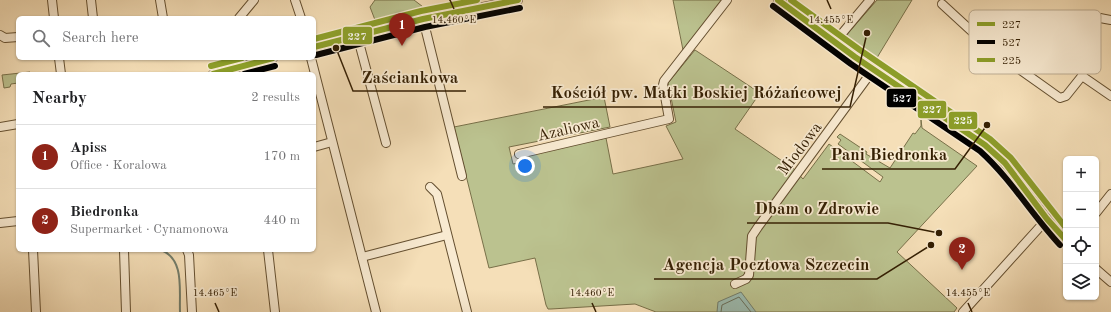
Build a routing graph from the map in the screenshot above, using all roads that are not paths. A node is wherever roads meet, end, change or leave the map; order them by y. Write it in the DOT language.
graph roads {
  1 [pos="52,0"];
  2 [pos="91,0"];
  3 [pos="160,0"];
  4 [pos="254,0"];
  5 [pos="297,0"];
  6 [pos="454,0"];
  7 [pos="518,0"];
  8 [pos="728,0"];
  9 [pos="778,0"];
  10 [pos="870,0"];
  11 [pos="942,4"];
  12 [pos="457,11"];
  13 [pos="54,16"];
  14 [pos="93,16"];
  15 [pos="163,16"];
  16 [pos="242,16"];
  17 [pos="301,16"];
  18 [pos="1101,18"];
  19 [pos="423,19"];
  20 [pos="1111,20"];
  21 [pos="969,29"];
  22 [pos="357,35"];
  23 [pos="0,36"];
  24 [pos="16,37"];
  25 [pos="834,43"];
  26 [pos="316,46"];
  27 [pos="59,60"];
  28 [pos="266,60"];
  29 [pos="312,60"];
  30 [pos="873,70"];
  31 [pos="61,72"];
  32 [pos="220,72"];
  33 [pos="314,72"];
  34 [pos="1026,74"];
  35 [pos="1082,76"];
  36 [pos="316,78"];
  37 [pos="1111,96"];
  38 [pos="16,124"];
  39 [pos="0,127"];
  40 [pos="332,142"];
  41 [pos="386,143"];
  42 [pos="316,146"];
  43 [pos="519,154"];
  44 [pos="462,176"];
  45 [pos="430,187"];
  46 [pos="1111,194"];
  47 [pos="1099,209"];
  48 [pos="1047,219"];
  49 [pos="16,221"];
  50 [pos="0,223"];
  51 [pos="447,235"];
  52 [pos="1063,237"];
  53 [pos="33,252"];
  54 [pos="124,252"];
  55 [pos="189,252"];
  56 [pos="268,252"];
  57 [pos="362,257"];
  58 [pos="1099,272"];
  59 [pos="1111,282"];
  60 [pos="735,284"];
  61 [pos="36,312"];
  62 [pos="126,312"];
  63 [pos="192,312"];
  64 [pos="275,312"];
  65 [pos="376,312"];
  66 [pos="467,312"];
  67 [pos="963,312"];
  1 -- 13 [label="street"];
  2 -- 14 [label="street"];
  3 -- 15 [label="street"];
  4 -- 16 [label="street"];
  5 -- 17 [label="street"];
  6 -- 12 [label="street"];
  7 -- 12 [label="street"];
  8 -- 43 [label="street, Azaliowa"];
  9 -- 25 [label="street"];
  10 -- 25 [label="street"];
  11 -- 21 [label="street"];
  12 -- 19 [label="street"];
  18 -- 20 [label="street"];
  19 -- 22 [label="street"];
  19 -- 44 [label="street"];
  22 -- 26 [label="street"];
  22 -- 41 [label="street"];
  23 -- 24 [label="street"];
  25 -- 30 [label="street"];
  27 -- 31 [label="street"];
  28 -- 32 [label="street"];
  29 -- 33 [label="street"];
  30 -- 48 [label="street"];
  30 -- 60 [label="street, Miodowa"];
  34 -- 35 [label="street"];
  35 -- 37 [label="street"];
  36 -- 40 [label="street"];
  38 -- 39 [label="street"];
  40 -- 42 [label="street"];
  40 -- 57 [label="street"];
  45 -- 51 [label="street"];
  46 -- 47 [label="street"];
  48 -- 52 [label="street"];
  48 -- 67 [label="street"];
  49 -- 50 [label="street"];
  51 -- 57 [label="street"];
  51 -- 66 [label="street"];
  53 -- 61 [label="street"];
  54 -- 62 [label="street"];
  55 -- 63 [label="street"];
  56 -- 64 [label="street"];
  57 -- 65 [label="street"];
  58 -- 59 [label="street"];
}
